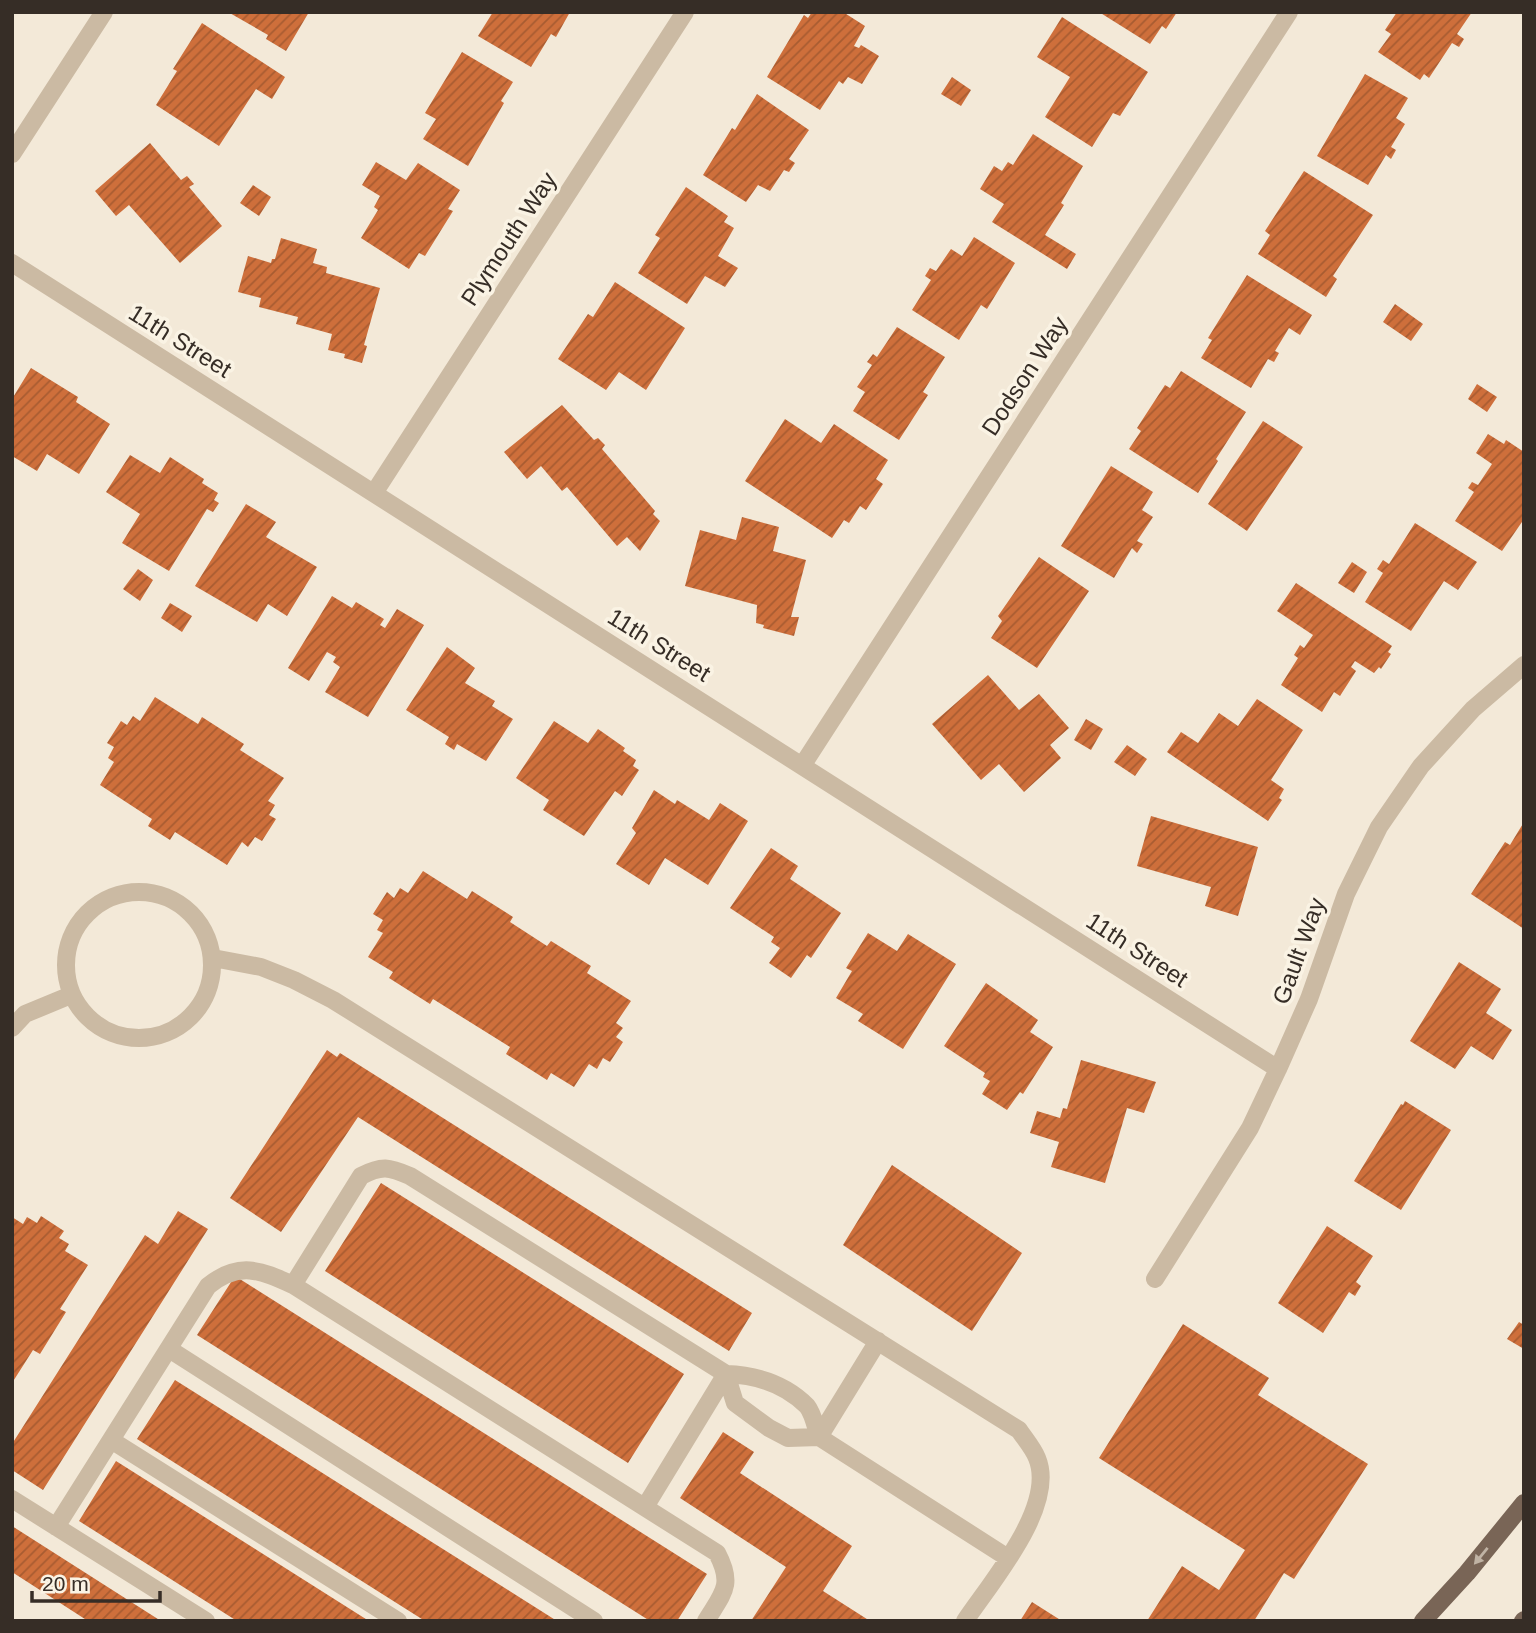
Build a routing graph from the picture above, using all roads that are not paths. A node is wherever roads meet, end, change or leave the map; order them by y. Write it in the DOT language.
graph roads {
  1 [pos="104,12"];
  2 [pos="685,12"];
  3 [pos="1289,12"];
  4 [pos="12,155"];
  5 [pos="12,263"];
  6 [pos="374,493"];
  7 [pos="1524,664"];
  8 [pos="802,766"];
  9 [pos="212,958"];
  10 [pos="71,995"];
  11 [pos="12,1028"];
  12 [pos="1279,1069"];
  13 [pos="1155,1279"];
  14 [pos="293,1285"];
  15 [pos="878,1341"];
  16 [pos="169,1349"];
  17 [pos="726,1374"];
  18 [pos="819,1437"];
  19 [pos="111,1440"];
  20 [pos="12,1499"];
  21 [pos="1524,1503"];
  22 [pos="645,1507"];
  23 [pos="56,1527"];
  24 [pos="1008,1558"];
  25 [pos="206,1621"];
  26 [pos="398,1621"];
  27 [pos="594,1621"];
  28 [pos="706,1621"];
  29 [pos="965,1621"];
  30 [pos="1423,1621"];
  1 -- 4 [label="street"];
  2 -- 6 [label="street, Plymouth Way"];
  3 -- 8 [label="street, Dodson Way"];
  5 -- 6 [label="street, 11th Street"];
  6 -- 8 [label="street, 11th Street"];
  7 -- 12 [label="street, Gault Way"];
  8 -- 12 [label="street, 11th Street"];
  9 -- 10 [label="street"];
  9 -- 10 [label="street"];
  9 -- 15 [label="street"];
  10 -- 11 [label="street"];
  12 -- 13 [label="street, Gault Way"];
  14 -- 16 [label="street"];
  14 -- 17 [label="street"];
  14 -- 22 [label="street"];
  15 -- 18 [label="street"];
  15 -- 24 [label="street"];
  16 -- 19 [label="street"];
  16 -- 27 [label="street"];
  17 -- 18 [label="street"];
  17 -- 18 [label="street"];
  17 -- 22 [label="street"];
  18 -- 24 [label="street"];
  19 -- 23 [label="street"];
  19 -- 26 [label="street"];
  20 -- 23 [label="street"];
  21 -- 30 [label="main road, one-way"];
  22 -- 28 [label="street"];
  23 -- 25 [label="street"];
  24 -- 29 [label="street"];
}
